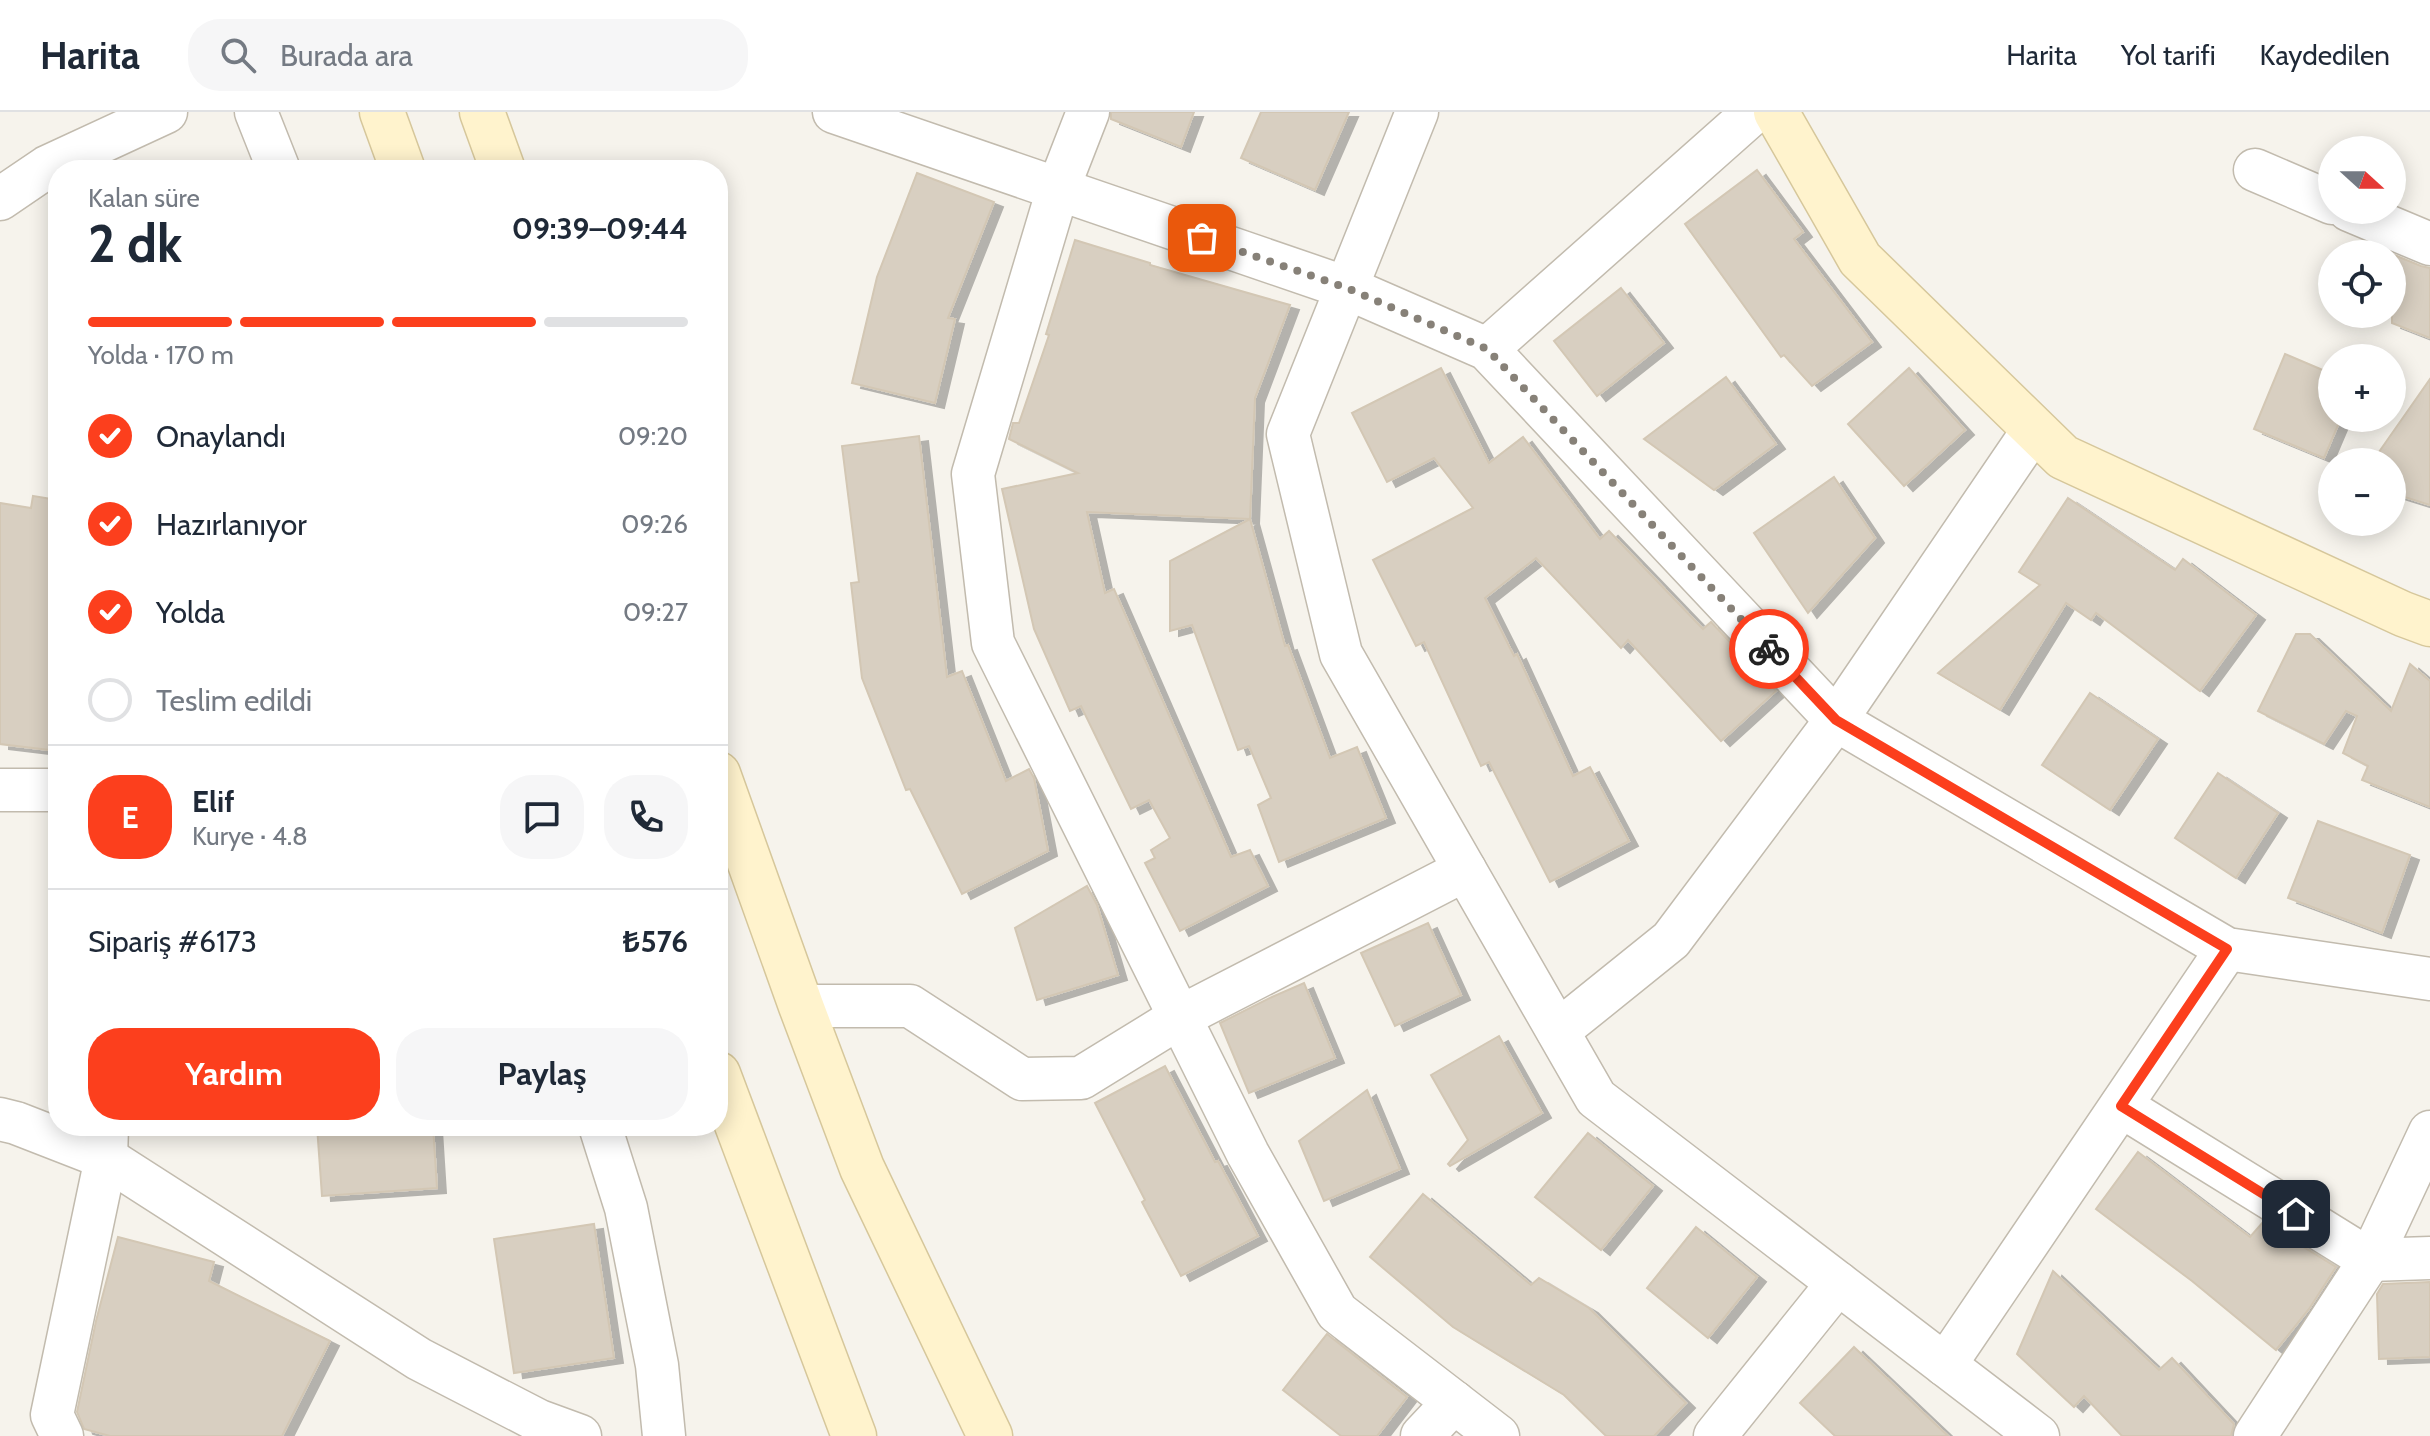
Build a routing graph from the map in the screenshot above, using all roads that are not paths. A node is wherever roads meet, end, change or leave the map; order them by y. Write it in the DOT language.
graph roads {
  1 [pos="166,112"];
  2 [pos="256,112"];
  3 [pos="382,112"];
  4 [pos="482,112"];
  5 [pos="834,112"];
  6 [pos="1088,112"];
  7 [pos="1417,112"];
  8 [pos="1754,112"];
  9 [pos="1776,112"];
  10 [pos="62,160"];
  11 [pos="275,160"];
  12 [pos="399,160"];
  13 [pos="499,160"];
  14 [pos="48,167"];
  15 [pos="2255,170"];
  16 [pos="1058,189"];
  17 [pos="2318,197"];
  18 [pos="0,199"];
  19 [pos="2382,224"];
  20 [pos="2430,244"];
  21 [pos="1347,288"];
  22 [pos="1487,349"];
  23 [pos="2034,429"];
  24 [pos="2430,624"];
  25 [pos="1836,720"];
  26 [pos="0,790"];
  27 [pos="48,790"];
  28 [pos="728,802"];
  29 [pos="1465,870"];
  30 [pos="2227,949"];
  31 [pos="2430,979"];
  32 [pos="801,1006"];
  33 [pos="1180,1017"];
  34 [pos="1558,1031"];
  35 [pos="728,1101"];
  36 [pos="2121,1106"];
  37 [pos="0,1119"];
  38 [pos="48,1130"];
  39 [pos="2430,1132"];
  40 [pos="78,1136"];
  41 [pos="603,1136"];
  42 [pos="107,1142"];
  43 [pos="2430,1258"];
  44 [pos="2370,1260"];
  45 [pos="1838,1283"];
  46 [pos="1945,1365"];
  47 [pos="1454,1402"];
  48 [pos="62,1436"];
  49 [pos="580,1436"];
  50 [pos="664,1436"];
  51 [pos="854,1436"];
  52 [pos="990,1436"];
  53 [pos="1422,1436"];
  54 [pos="1498,1436"];
  55 [pos="1715,1436"];
  56 [pos="2038,1436"];
  57 [pos="2255,1436"];
  1 -- 10 [label="street"];
  2 -- 11 [label="street"];
  3 -- 12 [label="main road"];
  4 -- 13 [label="main road"];
  5 -- 16 [label="street"];
  6 -- 16 [label="street"];
  7 -- 21 [label="street"];
  8 -- 22 [label="street"];
  9 -- 23 [label="main road"];
  14 -- 18 [label="street"];
  15 -- 17 [label="street"];
  16 -- 21 [label="street"];
  16 -- 33 [label="street"];
  19 -- 20 [label="street"];
  21 -- 22 [label="street"];
  21 -- 29 [label="street"];
  22 -- 25 [label="street"];
  23 -- 24 [label="main road"];
  23 -- 25 [label="street"];
  25 -- 30 [label="street"];
  25 -- 34 [label="street"];
  26 -- 27 [label="street"];
  28 -- 32 [label="main road"];
  29 -- 33 [label="street"];
  29 -- 34 [label="street"];
  30 -- 31 [label="street"];
  30 -- 36 [label="street"];
  32 -- 33 [label="street"];
  32 -- 52 [label="main road"];
  33 -- 47 [label="street"];
  34 -- 45 [label="street"];
  35 -- 51 [label="main road"];
  36 -- 44 [label="street"];
  36 -- 46 [label="street"];
  37 -- 38 [label="street"];
  39 -- 44 [label="street"];
  40 -- 42 [label="street"];
  41 -- 50 [label="street"];
  42 -- 48 [label="street"];
  42 -- 49 [label="street"];
  43 -- 44 [label="street"];
  44 -- 57 [label="street"];
  45 -- 46 [label="street"];
  45 -- 55 [label="street"];
  46 -- 56 [label="street"];
  47 -- 53 [label="street"];
  47 -- 54 [label="street"];
}
